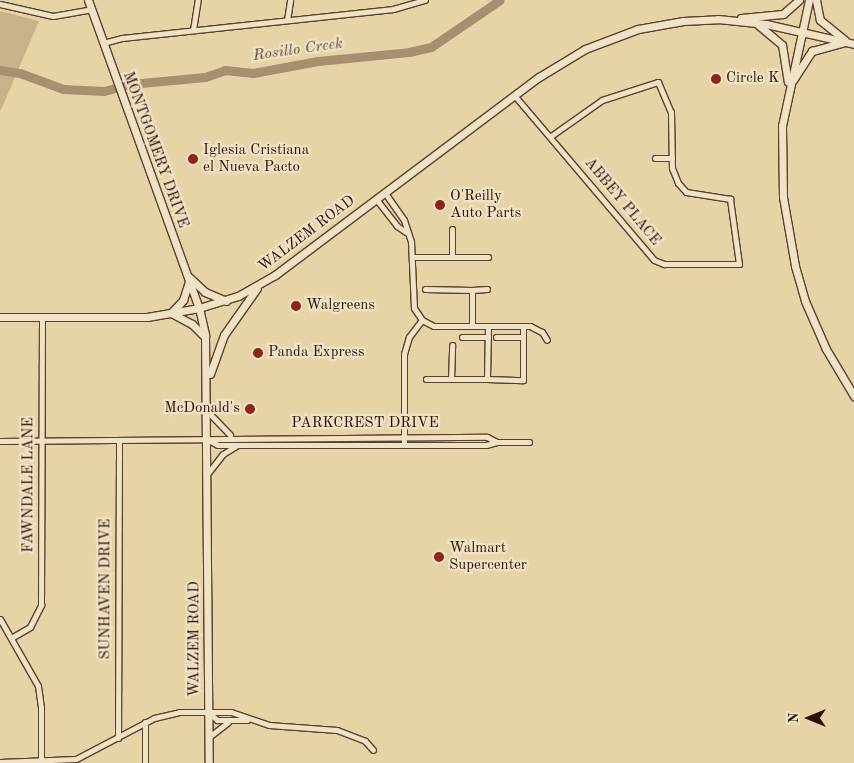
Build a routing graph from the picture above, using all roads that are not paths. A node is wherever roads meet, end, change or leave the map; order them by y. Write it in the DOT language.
graph roads {
  1 [pos="88,0"];
  2 [pos="198,0"];
  3 [pos="290,0"];
  4 [pos="425,0"];
  5 [pos="799,0"];
  6 [pos="809,0"];
  7 [pos="816,0"];
  8 [pos="4,3"];
  9 [pos="91,9"];
  10 [pos="287,20"];
  11 [pos="730,20"];
  12 [pos="756,22"];
  13 [pos="193,30"];
  14 [pos="802,32"];
  15 [pos="103,43"];
  16 [pos="851,43"];
  17 [pos="788,90"];
  18 [pos="514,95"];
  19 [pos="551,136"];
  20 [pos="655,158"];
  21 [pos="672,158"];
  22 [pos="385,193"];
  23 [pos="376,199"];
  24 [pos="452,229"];
  25 [pos="406,233"];
  26 [pos="452,257"];
  27 [pos="488,257"];
  28 [pos="414,258"];
  29 [pos="188,278"];
  30 [pos="258,286"];
  31 [pos="425,289"];
  32 [pos="487,289"];
  33 [pos="472,290"];
  34 [pos="226,301"];
  35 [pos="199,308"];
  36 [pos="172,314"];
  37 [pos="0,317"];
  38 [pos="42,317"];
  39 [pos="422,320"];
  40 [pos="472,326"];
  41 [pos="488,326"];
  42 [pos="523,326"];
  43 [pos="462,337"];
  44 [pos="488,337"];
  45 [pos="496,337"];
  46 [pos="523,337"];
  47 [pos="205,338"];
  48 [pos="547,340"];
  49 [pos="452,345"];
  50 [pos="452,379"];
  51 [pos="487,379"];
  52 [pos="426,380"];
  53 [pos="208,382"];
  54 [pos="854,396"];
  55 [pos="208,412"];
  56 [pos="404,436"];
  57 [pos="486,436"];
  58 [pos="233,437"];
  59 [pos="42,440"];
  60 [pos="119,440"];
  61 [pos="208,440"];
  62 [pos="0,441"];
  63 [pos="497,442"];
  64 [pos="529,442"];
  65 [pos="239,445"];
  66 [pos="404,445"];
  67 [pos="486,445"];
  68 [pos="208,473"];
  69 [pos="0,619"];
  70 [pos="11,638"];
  71 [pos="209,713"];
  72 [pos="247,720"];
  73 [pos="232,721"];
  74 [pos="145,722"];
  75 [pos="209,737"];
  76 [pos="118,738"];
  77 [pos="373,750"];
  78 [pos="0,762"];
  79 [pos="40,762"];
  80 [pos="59,762"];
  81 [pos="145,763"];
  82 [pos="209,763"];
  1 -- 9 [label="main road, MONTGOMERY DRIVE"];
  2 -- 13 [label="street"];
  3 -- 10 [label="street"];
  4 -- 10 [label="street"];
  5 -- 11 [label="main road"];
  6 -- 14 [label="main road"];
  7 -- 16 [label="main road"];
  8 -- 9 [label="street"];
  9 -- 15 [label="main road, MONTGOMERY DRIVE"];
  10 -- 13 [label="street"];
  11 -- 12 [label="main road, WALZEM ROAD"];
  11 -- 18 [label="main road, WALZEM ROAD"];
  12 -- 14 [label="main road, WALZEM ROAD"];
  12 -- 17 [label="main road"];
  13 -- 15 [label="street"];
  14 -- 16 [label="main road, WALZEM ROAD"];
  14 -- 17 [label="main road"];
  15 -- 29 [label="main road, MONTGOMERY DRIVE"];
  16 -- 17 [label="main road"];
  17 -- 54 [label="main road"];
  18 -- 19 [label="street, ABBEY PLACE"];
  18 -- 22 [label="main road, WALZEM ROAD"];
  19 -- 21 [label="street"];
  19 -- 21 [label="street, ABBEY PLACE"];
  20 -- 21 [label="street"];
  22 -- 23 [label="main road, WALZEM ROAD"];
  22 -- 25 [label="street"];
  23 -- 25 [label="street"];
  23 -- 30 [label="main road, WALZEM ROAD"];
  24 -- 26 [label="street"];
  25 -- 28 [label="street"];
  26 -- 27 [label="street"];
  26 -- 28 [label="street"];
  28 -- 39 [label="street"];
  29 -- 34 [label="main road"];
  29 -- 35 [label="main road, MONTGOMERY DRIVE"];
  29 -- 36 [label="main road"];
  30 -- 34 [label="main road, WALZEM ROAD"];
  30 -- 53 [label="main road"];
  31 -- 33 [label="street"];
  32 -- 33 [label="street"];
  33 -- 40 [label="street"];
  34 -- 35 [label="main road, WALZEM ROAD"];
  35 -- 36 [label="main road"];
  35 -- 47 [label="main road, WALZEM ROAD"];
  36 -- 38 [label="main road"];
  36 -- 47 [label="main road"];
  37 -- 38 [label="main road"];
  38 -- 59 [label="street, FAWNDALE LANE"];
  39 -- 40 [label="street"];
  39 -- 56 [label="street"];
  40 -- 41 [label="street"];
  41 -- 42 [label="street"];
  41 -- 44 [label="street"];
  42 -- 46 [label="street"];
  42 -- 48 [label="street"];
  43 -- 44 [label="street"];
  44 -- 51 [label="street"];
  45 -- 46 [label="street"];
  46 -- 51 [label="street"];
  47 -- 53 [label="main road, WALZEM ROAD"];
  49 -- 50 [label="street"];
  50 -- 51 [label="street"];
  50 -- 52 [label="street"];
  53 -- 55 [label="main road, WALZEM ROAD"];
  55 -- 58 [label="street"];
  55 -- 61 [label="main road, WALZEM ROAD"];
  56 -- 57 [label="street, PARKCREST DRIVE"];
  56 -- 58 [label="street, PARKCREST DRIVE"];
  56 -- 66 [label="street"];
  57 -- 63 [label="street, PARKCREST DRIVE"];
  57 -- 67 [label="street"];
  58 -- 61 [label="street, PARKCREST DRIVE"];
  59 -- 60 [label="street, PARKCREST DRIVE"];
  59 -- 62 [label="street, PARKCREST DRIVE"];
  59 -- 70 [label="street, FAWNDALE LANE"];
  60 -- 61 [label="street, PARKCREST DRIVE"];
  60 -- 76 [label="street, SUNHAVEN DRIVE"];
  61 -- 65 [label="street, PARKCREST DRIVE"];
  61 -- 68 [label="main road, WALZEM ROAD"];
  63 -- 64 [label="street, PARKCREST DRIVE"];
  63 -- 67 [label="street, PARKCREST DRIVE"];
  65 -- 66 [label="street, PARKCREST DRIVE"];
  65 -- 68 [label="street"];
  66 -- 67 [label="street, PARKCREST DRIVE"];
  68 -- 71 [label="main road, WALZEM ROAD"];
  69 -- 70 [label="street"];
  70 -- 79 [label="street"];
  71 -- 72 [label="street"];
  71 -- 73 [label="street"];
  71 -- 74 [label="street"];
  71 -- 75 [label="main road, WALZEM ROAD"];
  72 -- 73 [label="street"];
  72 -- 77 [label="street"];
  73 -- 75 [label="street"];
  74 -- 76 [label="street"];
  74 -- 81 [label="street"];
  75 -- 82 [label="main road, WALZEM ROAD"];
  76 -- 80 [label="street"];
  78 -- 79 [label="street"];
  79 -- 80 [label="street"];
}
